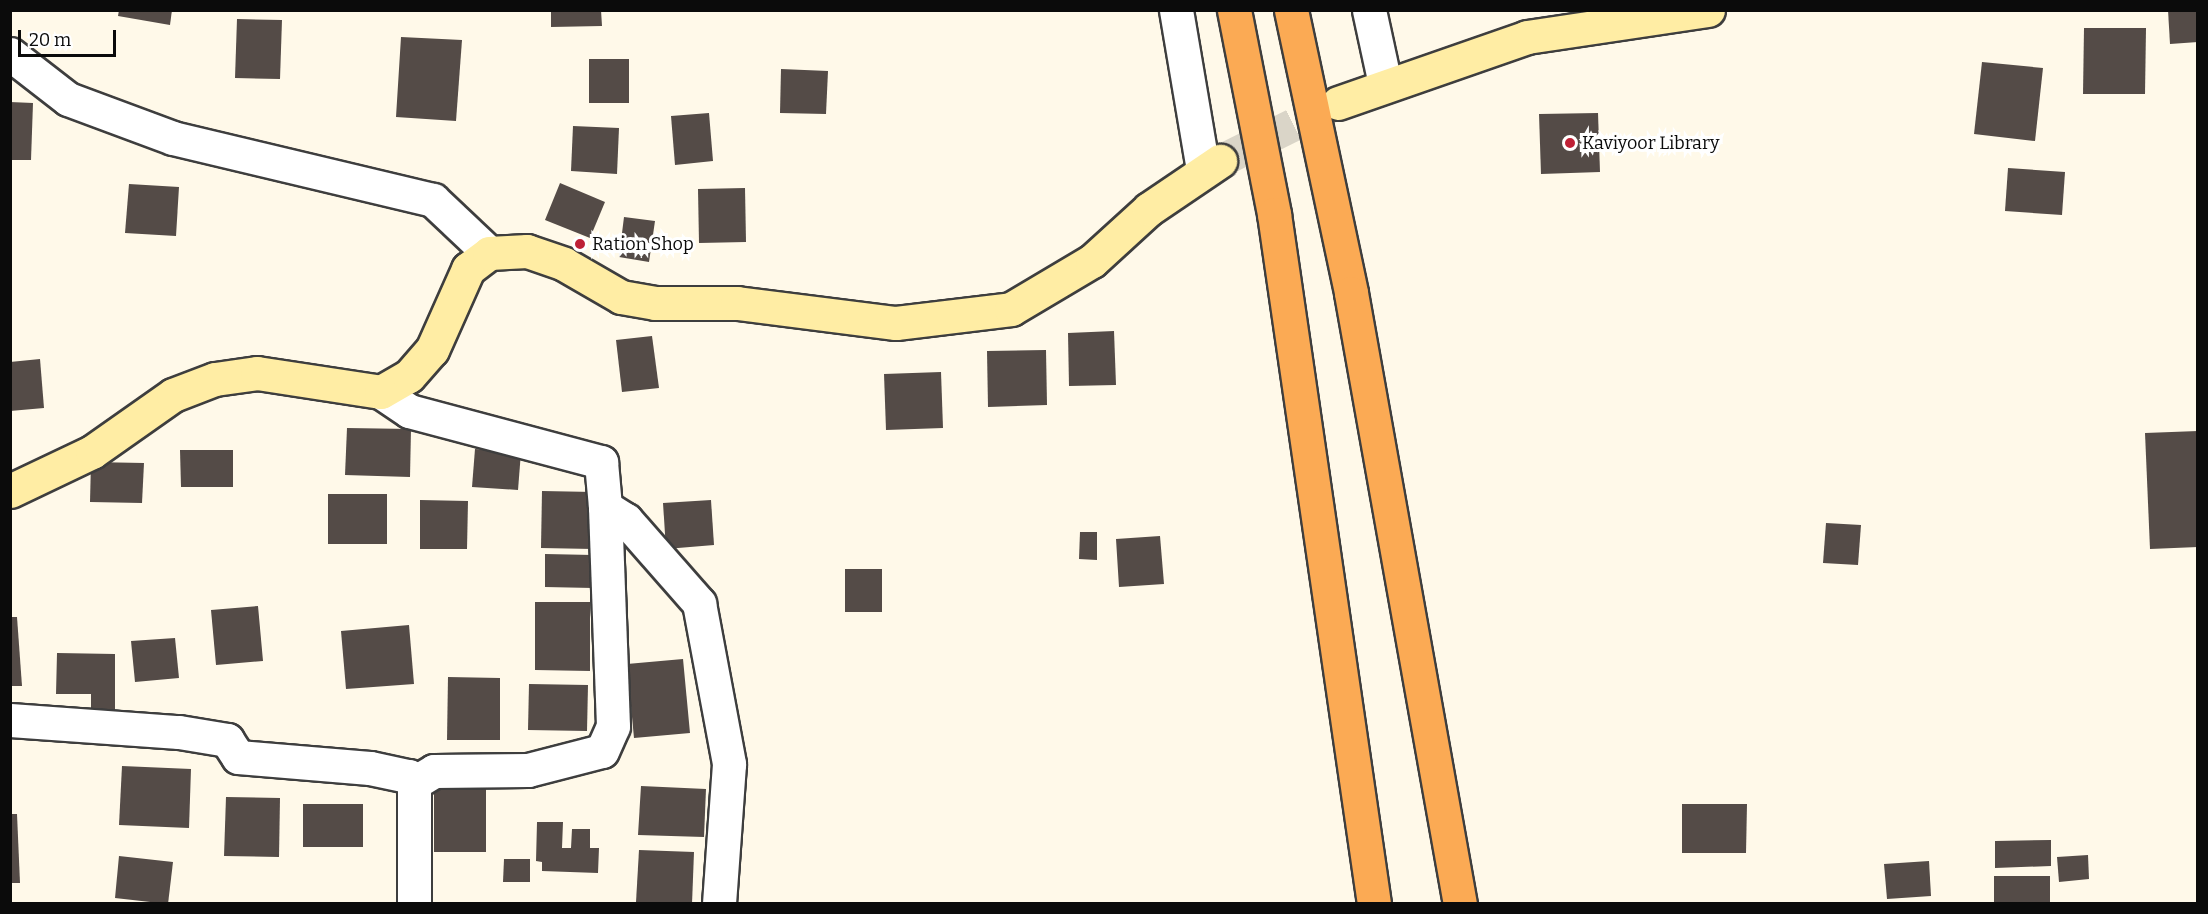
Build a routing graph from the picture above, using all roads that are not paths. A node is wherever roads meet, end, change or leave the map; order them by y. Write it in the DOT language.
graph roads {
  1 [pos="1176,10"];
  2 [pos="1234,10"];
  3 [pos="1291,10"];
  4 [pos="1369,10"];
  5 [pos="1708,10"];
  6 [pos="10,54"];
  7 [pos="1385,84"];
  8 [pos="1338,103"];
  9 [pos="1212,166"];
  10 [pos="489,253"];
  11 [pos="381,392"];
  12 [pos="10,491"];
  13 [pos="605,507"];
  14 [pos="10,720"];
  15 [pos="414,783"];
  16 [pos="414,903"];
  17 [pos="719,903"];
  18 [pos="1374,903"];
  19 [pos="1460,903"];
  1 -- 9 [label="street"];
  2 -- 18 [label="highway"];
  3 -- 19 [label="highway"];
  4 -- 7 [label="street"];
  5 -- 7 [label="main road"];
  6 -- 10 [label="street"];
  7 -- 8 [label="main road"];
  9 -- 10 [label="main road"];
  10 -- 11 [label="main road"];
  11 -- 12 [label="main road"];
  11 -- 13 [label="street"];
  13 -- 15 [label="street"];
  13 -- 17 [label="street"];
  14 -- 15 [label="street"];
  15 -- 16 [label="street"];
}
